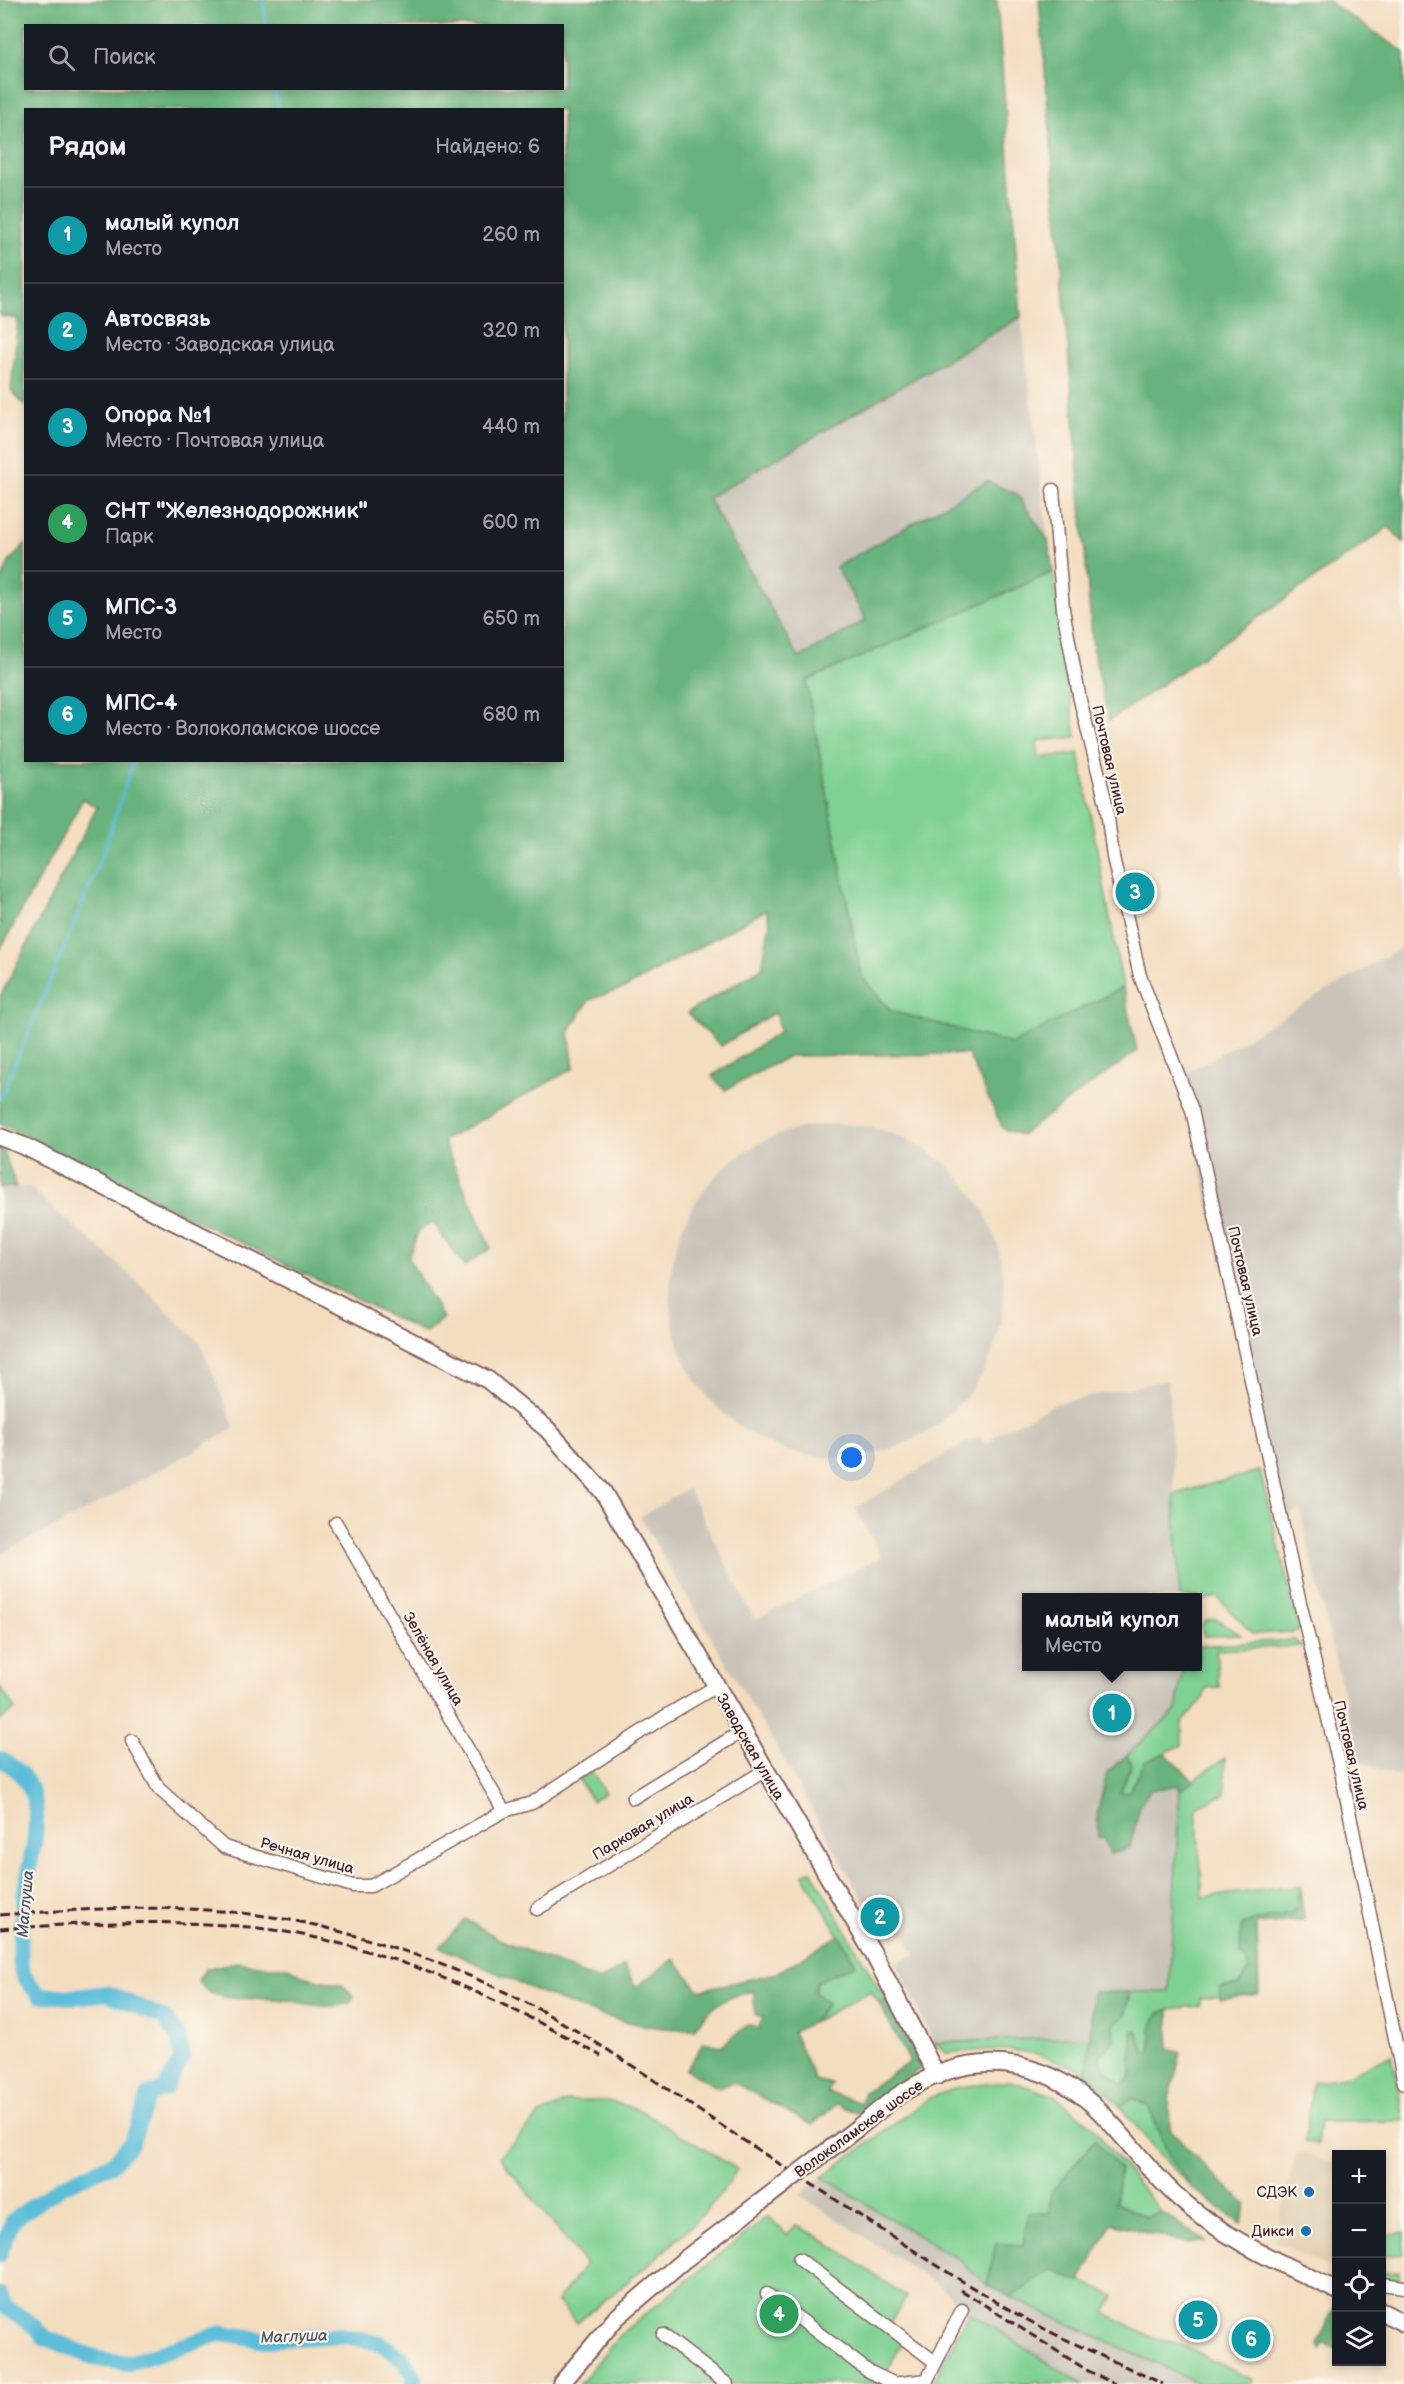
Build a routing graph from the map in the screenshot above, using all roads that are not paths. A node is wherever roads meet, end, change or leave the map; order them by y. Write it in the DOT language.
graph roads {
  1 [pos="1053,490"];
  2 [pos="0,1137"];
  3 [pos="336,1522"];
  4 [pos="715,1687"];
  5 [pos="741,1732"];
  6 [pos="132,1741"];
  7 [pos="764,1771"];
  8 [pos="633,1798"];
  9 [pos="504,1811"];
  10 [pos="537,1909"];
  11 [pos="936,2076"];
  12 [pos="1404,2083"];
  13 [pos="799,2259"];
  14 [pos="1386,2285"];
  15 [pos="1404,2287"];
  16 [pos="1332,2288"];
  17 [pos="767,2294"];
  18 [pos="962,2310"];
  19 [pos="663,2335"];
  20 [pos="935,2362"];
  21 [pos="926,2382"];
  22 [pos="561,2384"];
  23 [pos="727,2384"];
  24 [pos="893,2384"];
  1 -- 12 [label="street, Почтовая улица"];
  2 -- 4 [label="main road, Заводская улица"];
  3 -- 9 [label="street, Зелёная улица"];
  4 -- 5 [label="main road, Заводская улица"];
  4 -- 9 [label="street"];
  5 -- 7 [label="main road, Заводская улица"];
  5 -- 8 [label="street"];
  6 -- 9 [label="street, Речная улица"];
  7 -- 10 [label="street, Парковая улица"];
  7 -- 11 [label="main road, Заводская улица"];
  11 -- 16 [label="main road, Волоколамское шоссе"];
  11 -- 22 [label="main road, Волоколамское шоссе, bridge"];
  13 -- 20 [label="street"];
  14 -- 15 [label="street"];
  17 -- 24 [label="street"];
  18 -- 20 [label="street"];
  19 -- 23 [label="street"];
  20 -- 21 [label="street"];
  21 -- 24 [label="street"];
}
